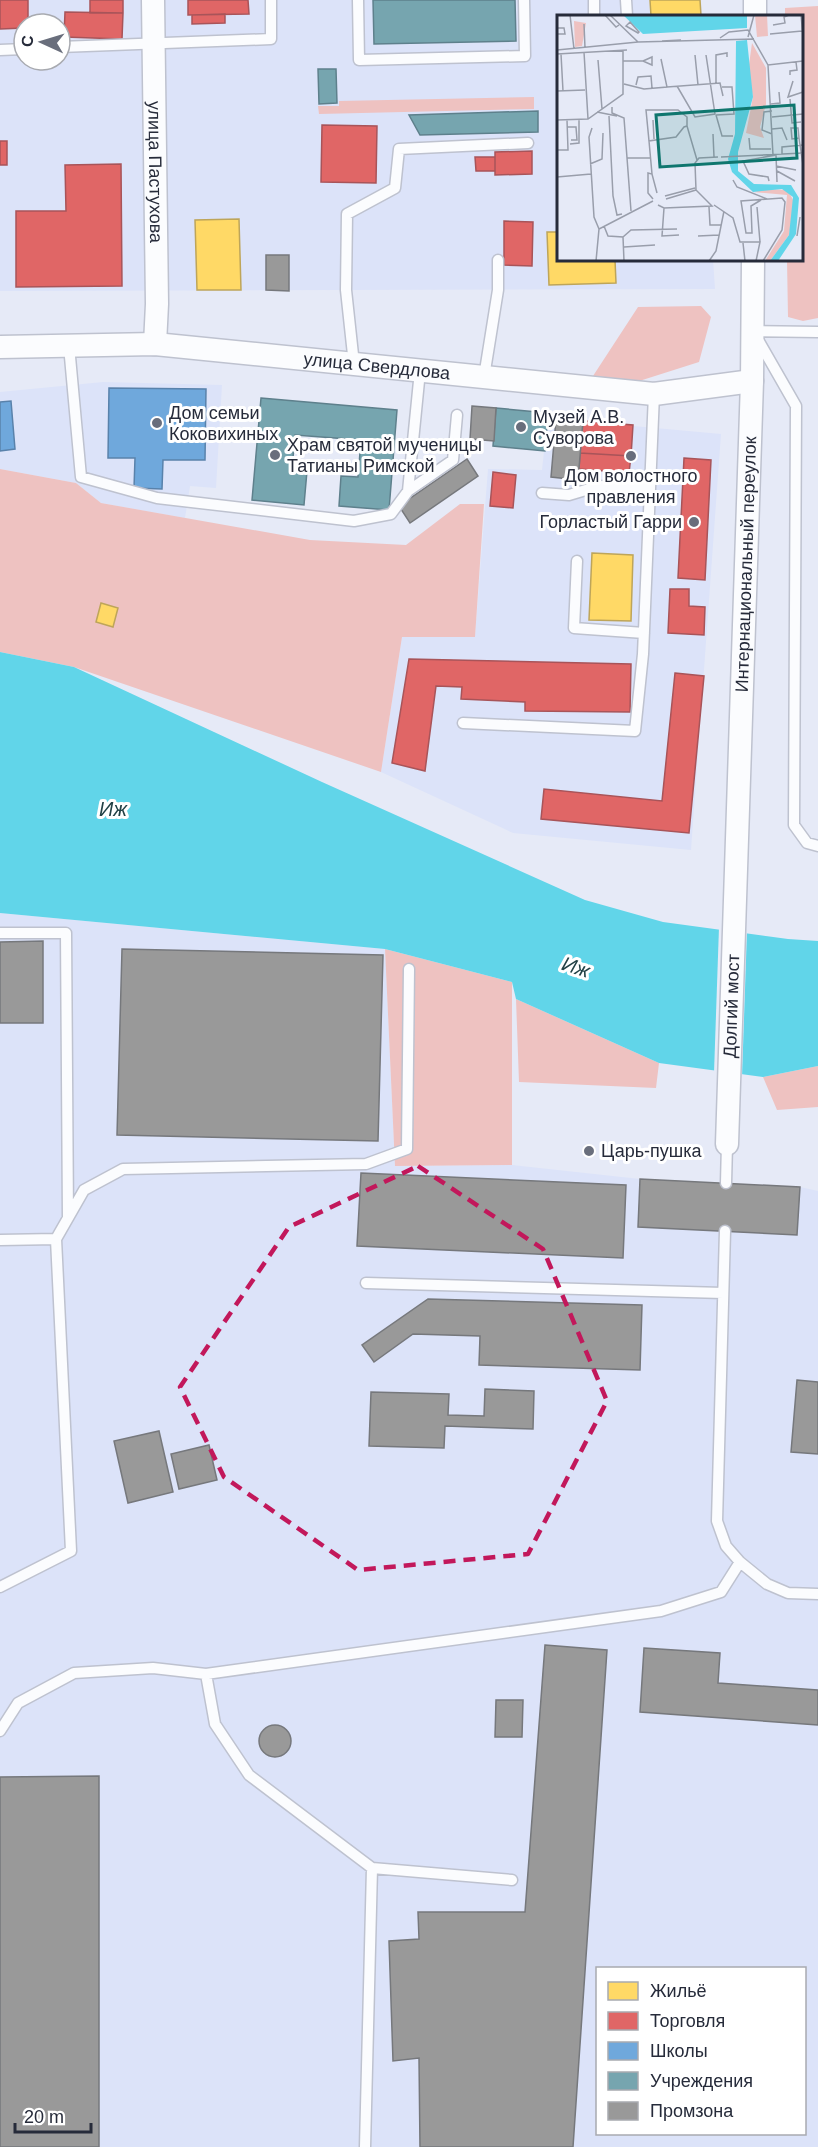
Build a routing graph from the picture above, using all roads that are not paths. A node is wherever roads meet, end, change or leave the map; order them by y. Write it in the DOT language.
graph roads {
  1 [pos="153,0"];
  2 [pos="271,0"];
  3 [pos="358,0"];
  4 [pos="524,0"];
  5 [pos="626,0"];
  6 [pos="627,15"];
  7 [pos="154,42"];
  8 [pos="72,46"];
  9 [pos="528,143"];
  10 [pos="498,260"];
  11 [pos="753,261"];
  12 [pos="753,331"];
  13 [pos="818,332"];
  14 [pos="154,344"];
  15 [pos="69,346"];
  16 [pos="0,347"];
  17 [pos="354,365"];
  18 [pos="420,371"];
  19 [pos="484,377"];
  20 [pos="752,381"];
  21 [pos="654,394"];
  22 [pos="457,415"];
  23 [pos="650,488"];
  24 [pos="408,491"];
  25 [pos="542,494"];
  26 [pos="577,561"];
  27 [pos="644,633"];
  28 [pos="463,723"];
  29 [pos="818,846"];
  30 [pos="736,869"];
  31 [pos="0,933"];
  32 [pos="409,969"];
  33 [pos="727,1144"];
  34 [pos="726,1183"];
  35 [pos="68,1219"];
  36 [pos="724,1231"];
  37 [pos="56,1239"];
  38 [pos="0,1240"];
  39 [pos="366,1283"];
  40 [pos="723,1293"];
  41 [pos="740,1562"];
  42 [pos="0,1587"];
  43 [pos="818,1594"];
  44 [pos="206,1674"];
  45 [pos="0,1731"];
  46 [pos="372,1868"];
  47 [pos="512,1880"];
  48 [pos="365,2147"];
  1 -- 7 [label="street, улица Пастухова"];
  2 -- 7 [label="lane"];
  3 -- 4 [label="lane"];
  5 -- 6 [label="lane"];
  7 -- 8 [label="lane"];
  7 -- 14 [label="street, улица Пастухова"];
  9 -- 17 [label="lane"];
  10 -- 19 [label="lane"];
  11 -- 12 [label="street, Интернациональный переулок"];
  12 -- 13 [label="lane"];
  12 -- 20 [label="street, Интернациональный переулок"];
  12 -- 29 [label="lane"];
  14 -- 15 [label="street, улица Свердлова"];
  14 -- 17 [label="street, улица Свердлова"];
  15 -- 16 [label="street, улица Свердлова"];
  15 -- 24 [label="lane"];
  17 -- 18 [label="street, улица Свердлова"];
  18 -- 19 [label="street, улица Свердлова"];
  18 -- 24 [label="lane"];
  19 -- 21 [label="street, улица Свердлова"];
  20 -- 21 [label="street, улица Свердлова"];
  20 -- 30 [label="street, Интернациональный переулок"];
  21 -- 23 [label="lane"];
  22 -- 24 [label="lane"];
  23 -- 25 [label="lane"];
  23 -- 27 [label="lane"];
  26 -- 27 [label="lane"];
  27 -- 28 [label="lane"];
  30 -- 33 [label="street, Долгий мост"];
  31 -- 35 [label="lane"];
  32 -- 35 [label="lane"];
  33 -- 34 [label="lane"];
  35 -- 37 [label="lane"];
  36 -- 40 [label="lane"];
  37 -- 38 [label="lane"];
  37 -- 42 [label="lane"];
  39 -- 40 [label="lane"];
  40 -- 41 [label="lane"];
  41 -- 43 [label="lane"];
  41 -- 44 [label="lane"];
  44 -- 45 [label="lane"];
  44 -- 46 [label="lane"];
  46 -- 47 [label="lane"];
  46 -- 48 [label="lane"];
}
